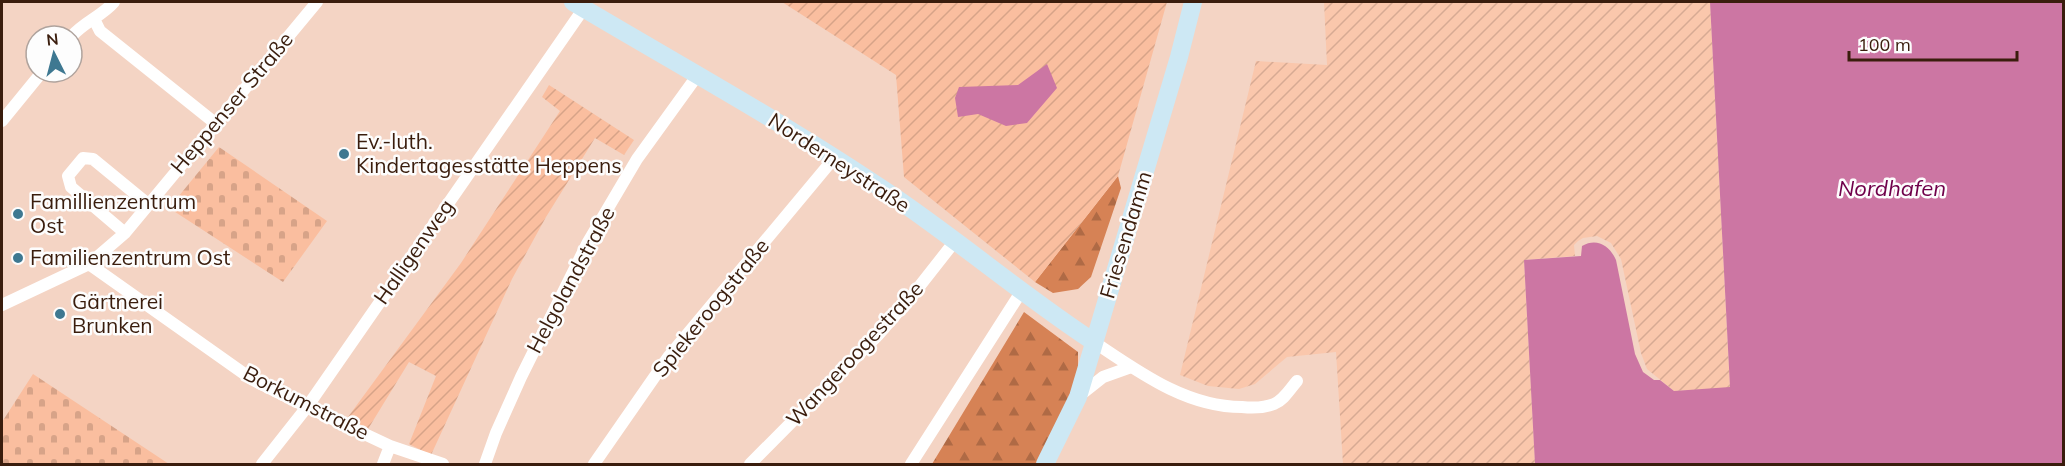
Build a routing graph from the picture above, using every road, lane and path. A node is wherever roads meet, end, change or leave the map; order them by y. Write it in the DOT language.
graph roads {
  1 [pos="114,2"];
  2 [pos="317,2"];
  3 [pos="1193,2"];
  4 [pos="578,5"];
  5 [pos="94,19"];
  6 [pos="84,25"];
  7 [pos="697,75"];
  8 [pos="32,84"];
  9 [pos="2,122"];
  10 [pos="215,123"];
  11 [pos="835,157"];
  12 [pos="149,205"];
  13 [pos="125,233"];
  14 [pos="955,241"];
  15 [pos="89,264"];
  16 [pos="1022,292"];
  17 [pos="2,304"];
  18 [pos="1094,342"];
  19 [pos="1131,367"];
  20 [pos="1297,381"];
  21 [pos="1078,397"];
  22 [pos="307,407"];
  23 [pos="390,446"];
  24 [pos="262,465"];
  25 [pos="383,465"];
  26 [pos="443,465"];
  27 [pos="485,465"];
  28 [pos="594,465"];
  29 [pos="750,465"];
  30 [pos="912,465"];
  31 [pos="1045,465"];
  1 -- 5 [label="street"];
  2 -- 10 [label="street, Heppenser Straße"];
  3 -- 18 [label="street, Friesendamm"];
  4 -- 7 [label="street, Norderneystraße"];
  4 -- 22 [label="street, Halligenweg"];
  5 -- 6 [label="street"];
  5 -- 10 [label="street"];
  7 -- 11 [label="street, Norderneystraße"];
  7 -- 27 [label="street, Helgolandstraße"];
  8 -- 9 [label="street"];
  10 -- 12 [label="street, Heppenser Straße"];
  11 -- 14 [label="street, Norderneystraße"];
  11 -- 28 [label="street, Spiekeroogstraße"];
  12 -- 13 [label="street, Heppenser Straße"];
  12 -- 13 [label="street"];
  13 -- 15 [label="street, Heppenser Straße"];
  14 -- 16 [label="street, Norderneystraße"];
  14 -- 29 [label="street, Wangeroogestraße"];
  15 -- 17 [label="street, Heppenser Straße"];
  15 -- 22 [label="street, Borkumstraße"];
  16 -- 18 [label="street, Norderneystraße"];
  16 -- 30 [label="street"];
  18 -- 19 [label="street"];
  18 -- 21 [label="street, Friesendamm"];
  19 -- 20 [label="street"];
  19 -- 21 [label="street"];
  21 -- 31 [label="street, Friesendamm"];
  22 -- 23 [label="street, Borkumstraße"];
  22 -- 24 [label="street, Halligenweg"];
  23 -- 25 [label="street"];
  23 -- 26 [label="street, Borkumstraße"];
}
